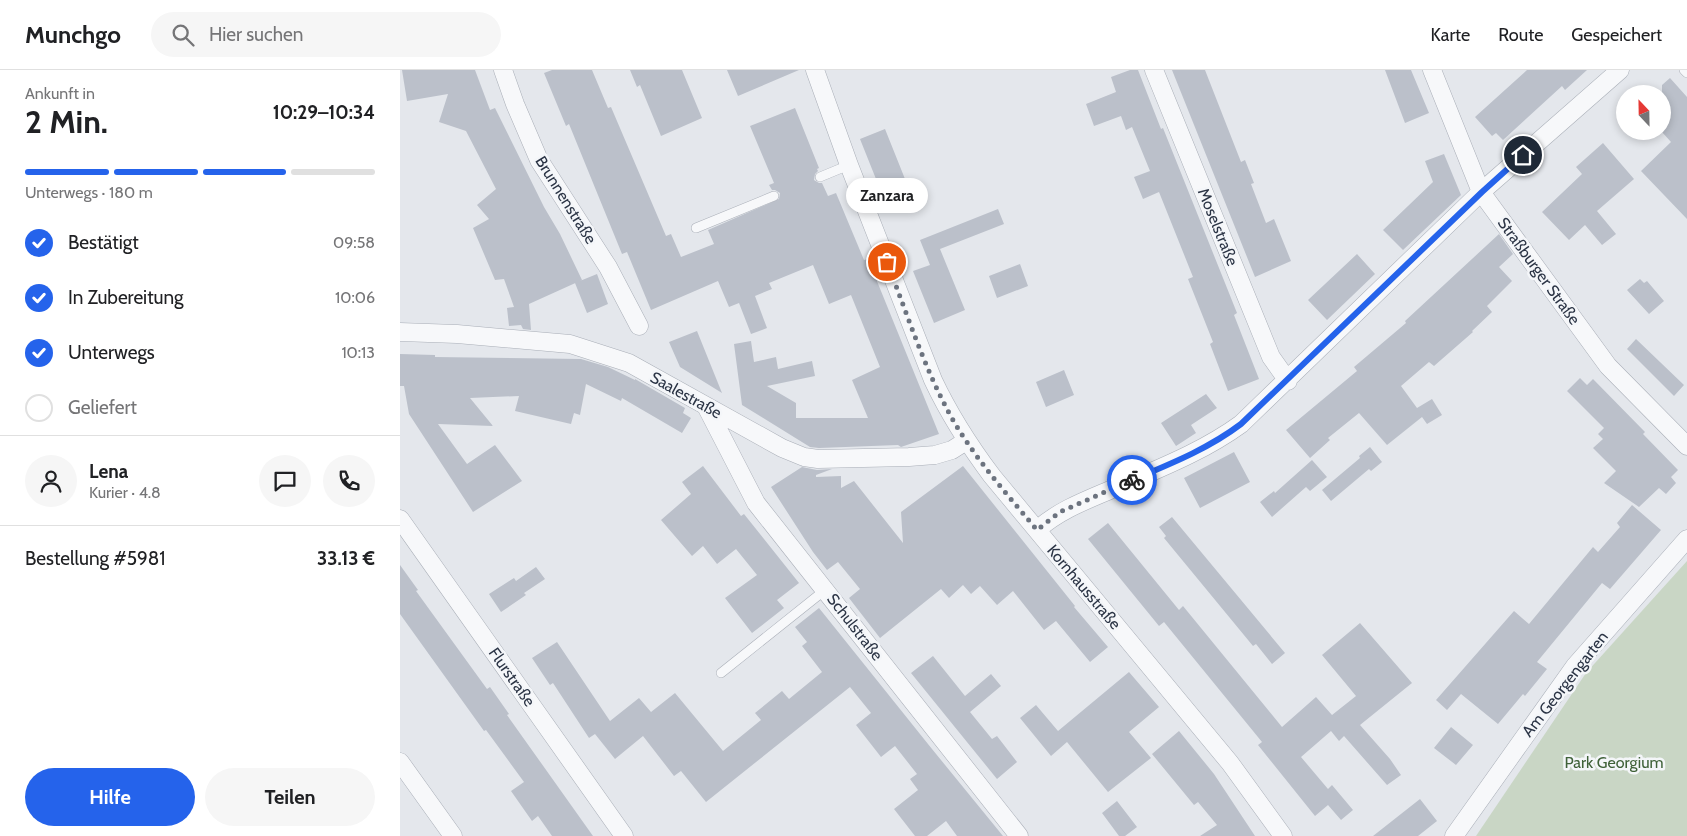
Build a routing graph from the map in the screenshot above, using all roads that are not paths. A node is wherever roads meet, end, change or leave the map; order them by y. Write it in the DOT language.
graph roads {
  1 [pos="503,70"];
  2 [pos="815,70"];
  3 [pos="1154,70"];
  4 [pos="1432,70"];
  5 [pos="1620,70"];
  6 [pos="1684,70"];
  7 [pos="1687,74"];
  8 [pos="849,165"];
  9 [pos="820,177"];
  10 [pos="1482,192"];
  11 [pos="774,196"];
  12 [pos="696,228"];
  13 [pos="639,326"];
  14 [pos="400,332"];
  15 [pos="1288,380"];
  16 [pos="707,408"];
  17 [pos="966,442"];
  18 [pos="1687,446"];
  19 [pos="400,519"];
  20 [pos="1037,530"];
  21 [pos="1687,539"];
  22 [pos="825,590"];
  23 [pos="721,673"];
  24 [pos="400,762"];
  25 [pos="453,836"];
  26 [pos="624,836"];
  27 [pos="1019,836"];
  28 [pos="1283,836"];
  29 [pos="1454,836"];
  1 -- 13 [label="street, Brunnenstraße"];
  2 -- 8 [label="street, Kornhausstraße"];
  3 -- 15 [label="street, Moselstraße"];
  4 -- 10 [label="street, Straßburger Straße"];
  5 -- 10 [label="street"];
  6 -- 7 [label="lane"];
  8 -- 9 [label="lane"];
  8 -- 17 [label="street, Kornhausstraße"];
  10 -- 15 [label="street"];
  10 -- 18 [label="street, Straßburger Straße"];
  11 -- 12 [label="lane"];
  14 -- 16 [label="street, Saalestraße"];
  15 -- 20 [label="street"];
  16 -- 17 [label="street, Saalestraße"];
  16 -- 22 [label="street, Schulstraße"];
  17 -- 20 [label="street, Kornhausstraße"];
  19 -- 26 [label="street, Flurstraße"];
  20 -- 28 [label="street, Kornhausstraße"];
  21 -- 29 [label="street, Am Georgengarten"];
  22 -- 23 [label="lane"];
  22 -- 27 [label="street, Schulstraße"];
  24 -- 25 [label="street"];
}
